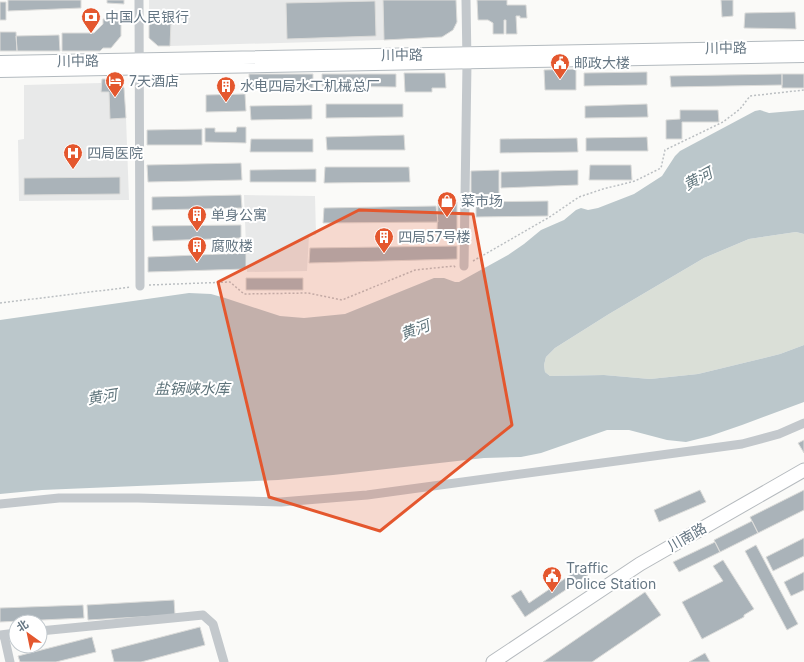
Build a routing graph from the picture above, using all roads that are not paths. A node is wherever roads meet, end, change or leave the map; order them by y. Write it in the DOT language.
graph roads {
  1 [pos="139,0"];
  2 [pos="466,0"];
  3 [pos="804,47"];
  4 [pos="804,56"];
  5 [pos="467,58"];
  6 [pos="0,62"];
  7 [pos="140,64"];
  8 [pos="0,71"];
  9 [pos="464,266"];
  10 [pos="140,286"];
  11 [pos="804,423"];
  12 [pos="804,470"];
  13 [pos="0,504"];
  14 [pos="48,630"];
  15 [pos="2,635"];
  16 [pos="10,662"];
  17 [pos="224,662"];
  18 [pos="493,662"];
  1 -- 7 [label="street"];
  2 -- 5 [label="street"];
  3 -- 5 [label="street, 川中路"];
  4 -- 5 [label="street, 川中路"];
  5 -- 7 [label="street, 川中路"];
  5 -- 9 [label="street"];
  6 -- 7 [label="street, 川中路"];
  7 -- 8 [label="street, 川中路"];
  7 -- 10 [label="street"];
  11 -- 13 [label="street"];
  12 -- 18 [label="main road, 川南路"];
  14 -- 17 [label="street"];
  15 -- 16 [label="street"];
}
